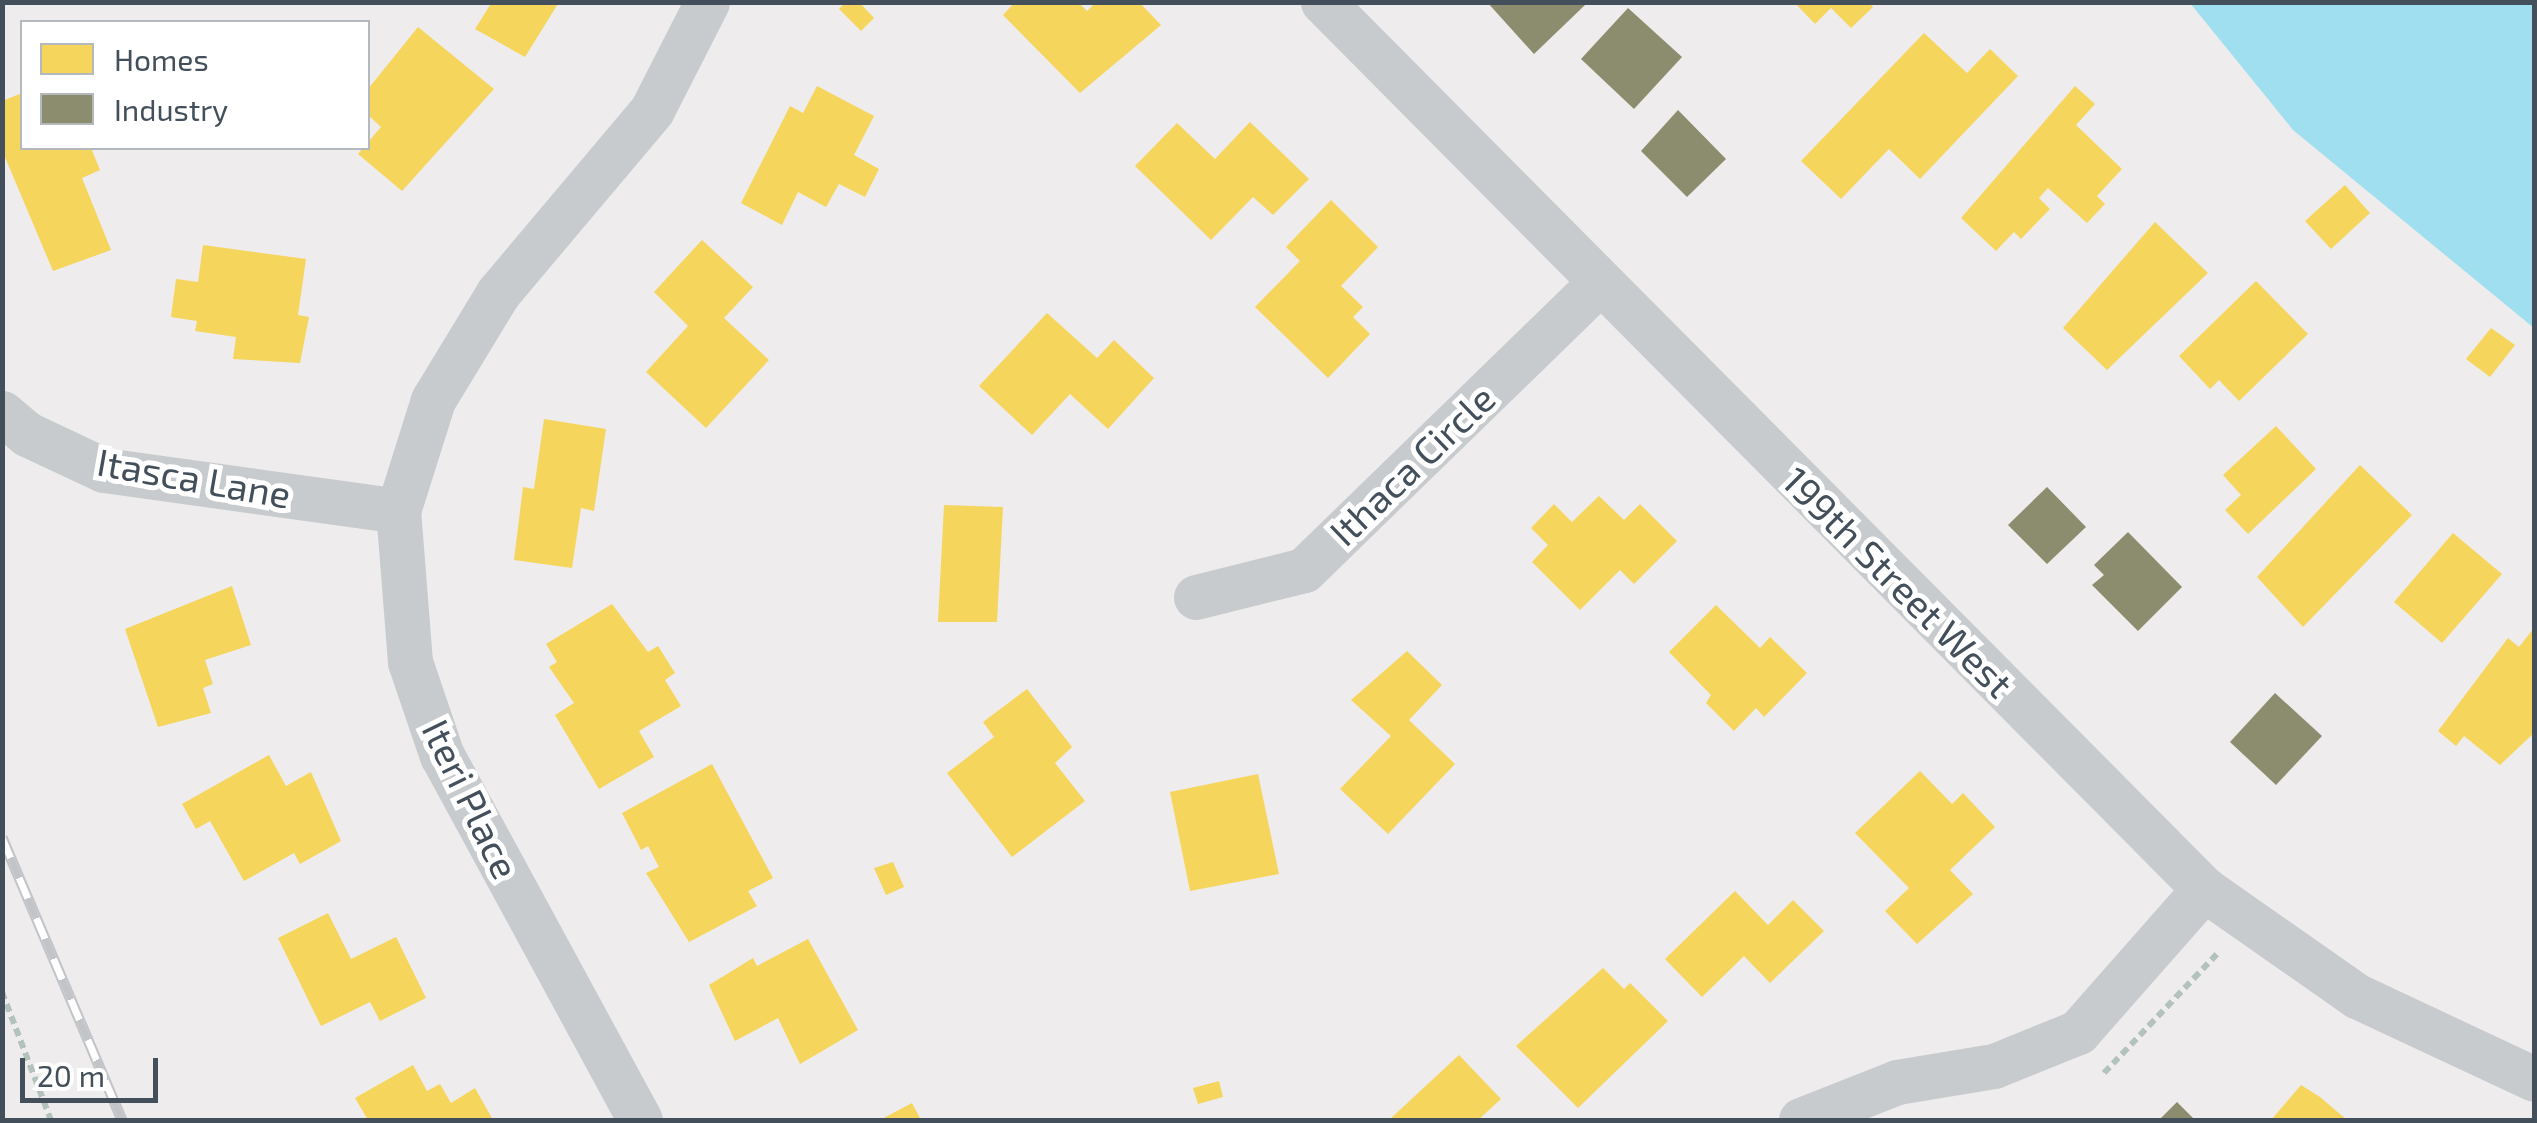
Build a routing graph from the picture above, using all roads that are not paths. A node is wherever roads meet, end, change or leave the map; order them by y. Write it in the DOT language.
graph roads {
  1 [pos="707,2"];
  2 [pos="1322,2"];
  3 [pos="1600,282"];
  4 [pos="2,413"];
  5 [pos="398,511"];
  6 [pos="1196,597"];
  7 [pos="2204,889"];
  8 [pos="2534,1080"];
  9 [pos="640,1120"];
  10 [pos="1801,1120"];
  1 -- 5 [label="street, Iteri Place"];
  2 -- 3 [label="street, 199th Street West"];
  3 -- 6 [label="street, Ithaca Circle"];
  3 -- 7 [label="street, 199th Street West"];
  4 -- 5 [label="street, Itasca Lane"];
  5 -- 9 [label="street, Iteri Place"];
  7 -- 8 [label="street, 199th Street West"];
  7 -- 10 [label="street"];
}
